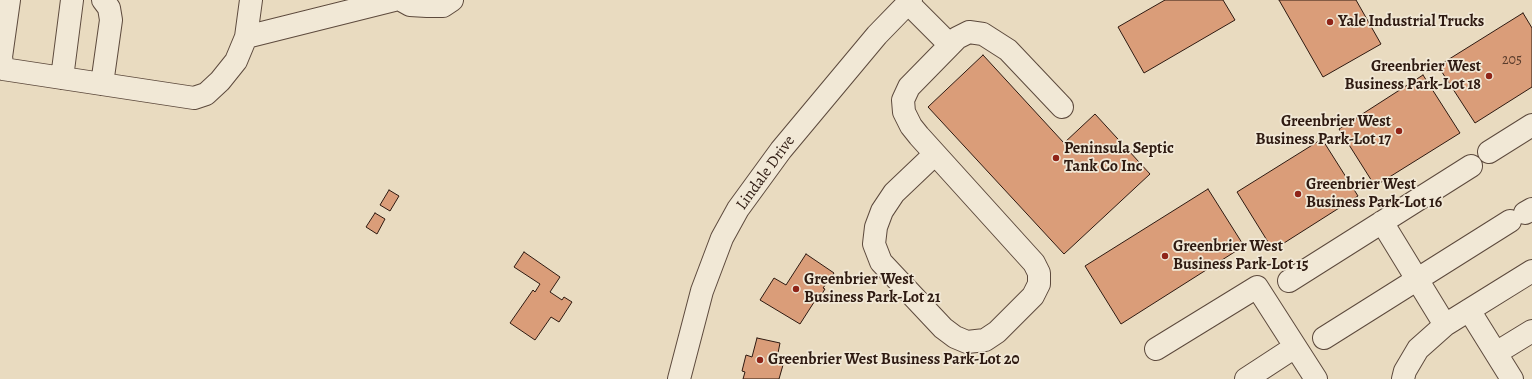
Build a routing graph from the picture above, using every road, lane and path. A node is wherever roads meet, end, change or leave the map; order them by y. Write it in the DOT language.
graph roads {
  1 [pos="9,0"];
  2 [pos="72,0"];
  3 [pos="103,0"];
  4 [pos="251,0"];
  5 [pos="394,0"];
  6 [pos="401,0"];
  7 [pos="452,0"];
  8 [pos="910,1"];
  9 [pos="246,37"];
  10 [pos="950,45"];
  11 [pos="62,78"];
  12 [pos="102,84"];
  13 [pos="1062,107"];
  14 [pos="1532,125"];
  15 [pos="1489,152"];
  16 [pos="935,154"];
  17 [pos="1472,166"];
  18 [pos="1522,214"];
  19 [pos="1382,222"];
  20 [pos="1532,271"];
  21 [pos="1417,279"];
  22 [pos="1289,281"];
  23 [pos="1469,310"];
  24 [pos="1445,325"];
  25 [pos="1532,331"];
  26 [pos="1324,338"];
  27 [pos="1295,347"];
  28 [pos="1156,349"];
  29 [pos="1496,353"];
  30 [pos="679,379"];
  31 [pos="1246,379"];
  32 [pos="1316,379"];
  33 [pos="1403,379"];
  34 [pos="1512,379"];
  1 -- 11 [label="street"];
  2 -- 11 [label="street"];
  3 -- 12 [label="street"];
  4 -- 9 [label="street"];
  5 -- 9 [label="street"];
  6 -- 7 [label="street"];
  8 -- 10 [label="street"];
  8 -- 30 [label="street, Lindale Drive"];
  9 -- 12 [label="street"];
  10 -- 13 [label="street"];
  10 -- 16 [label="street"];
  11 -- 12 [label="street"];
  14 -- 15 [label="street"];
  16 -- 16 [label="street"];
  17 -- 19 [label="street"];
  18 -- 21 [label="street"];
  19 -- 21 [label="street"];
  19 -- 22 [label="street"];
  20 -- 23 [label="street"];
  21 -- 24 [label="street"];
  21 -- 26 [label="street"];
  23 -- 24 [label="street"];
  23 -- 29 [label="street"];
  24 -- 33 [label="street"];
  25 -- 29 [label="street"];
  27 -- 28 [label="street"];
  27 -- 31 [label="street"];
  27 -- 32 [label="street"];
  29 -- 34 [label="street"];
}
